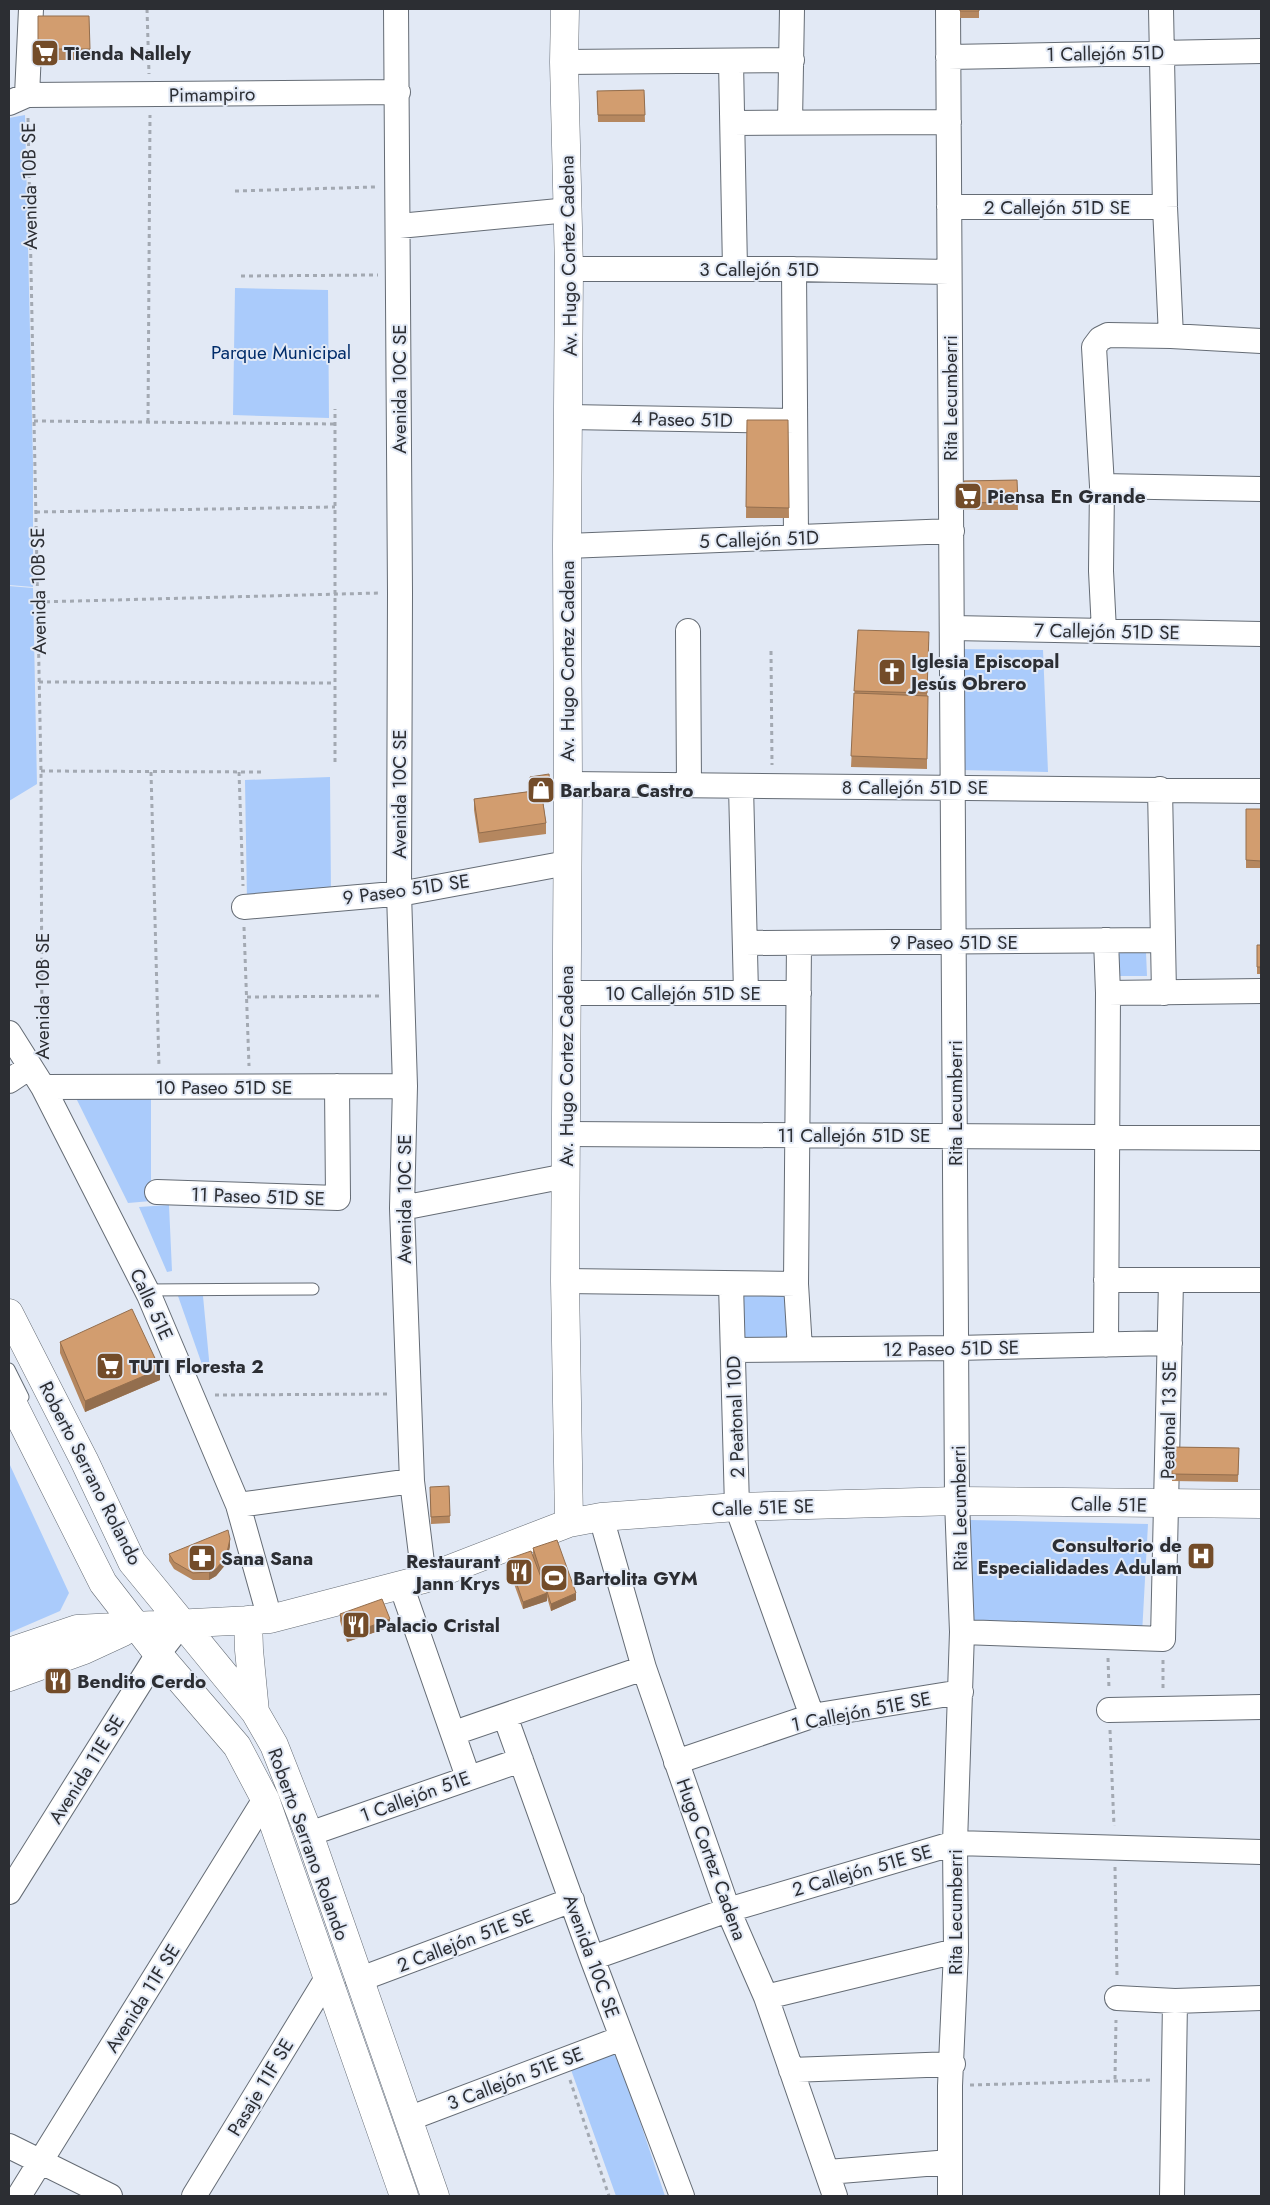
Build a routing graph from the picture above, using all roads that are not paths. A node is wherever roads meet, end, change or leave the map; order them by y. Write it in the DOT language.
graph roads {
  1 [pos="31,9"];
  2 [pos="396,9"];
  3 [pos="565,9"];
  4 [pos="792,9"];
  5 [pos="948,9"];
  6 [pos="1162,9"];
  7 [pos="1261,51"];
  8 [pos="1162,52"];
  9 [pos="948,57"];
  10 [pos="792,60"];
  11 [pos="731,61"];
  12 [pos="564,62"];
  13 [pos="398,92"];
  14 [pos="18,99"];
  15 [pos="790,122"];
  16 [pos="949,122"];
  17 [pos="733,123"];
  18 [pos="949,207"];
  19 [pos="1165,207"];
  20 [pos="569,210"];
  21 [pos="398,226"];
  22 [pos="570,269"];
  23 [pos="735,269"];
  24 [pos="794,269"];
  25 [pos="950,272"];
  26 [pos="1171,336"];
  27 [pos="1261,341"];
  28 [pos="569,417"];
  29 [pos="795,421"];
  30 [pos="1102,486"];
  31 [pos="1261,488"];
  32 [pos="952,531"];
  33 [pos="796,537"];
  34 [pos="567,546"];
  35 [pos="952,628"];
  36 [pos="688,631"];
  37 [pos="1104,631"];
  38 [pos="1261,634"];
  39 [pos="568,784"];
  40 [pos="689,785"];
  41 [pos="741,786"];
  42 [pos="953,787"];
  43 [pos="1160,789"];
  44 [pos="1261,791"];
  45 [pos="568,863"];
  46 [pos="398,892"];
  47 [pos="244,907"];
  48 [pos="1106,940"];
  49 [pos="1162,940"];
  50 [pos="954,942"];
  51 [pos="745,943"];
  52 [pos="799,943"];
  53 [pos="1261,991"];
  54 [pos="566,993"];
  55 [pos="746,993"];
  56 [pos="799,993"];
  57 [pos="1108,993"];
  58 [pos="1164,993"];
  59 [pos="9,1033"];
  60 [pos="36,1058"];
  61 [pos="9,1081"];
  62 [pos="337,1086"];
  63 [pos="405,1086"];
  64 [pos="42,1087"];
  65 [pos="567,1134"];
  66 [pos="798,1135"];
  67 [pos="955,1136"];
  68 [pos="1106,1137"];
  69 [pos="1261,1138"];
  70 [pos="566,1176"];
  71 [pos="157,1192"];
  72 [pos="402,1208"];
  73 [pos="1106,1280"];
  74 [pos="1261,1280"];
  75 [pos="1171,1281"];
  76 [pos="565,1282"];
  77 [pos="730,1284"];
  78 [pos="796,1284"];
  79 [pos="313,1289"];
  80 [pos="147,1290"];
  81 [pos="9,1313"];
  82 [pos="9,1335"];
  83 [pos="1170,1343"];
  84 [pos="1106,1345"];
  85 [pos="957,1348"];
  86 [pos="800,1349"];
  87 [pos="733,1350"];
  88 [pos="9,1370"];
  89 [pos="18,1401"];
  90 [pos="412,1481"];
  91 [pos="958,1502"];
  92 [pos="1261,1504"];
  93 [pos="238,1505"];
  94 [pos="1166,1505"];
  95 [pos="737,1507"];
  96 [pos="601,1517"];
  97 [pos="569,1523"];
  98 [pos="100,1552"];
  99 [pos="109,1569"];
  100 [pos="413,1582"];
  101 [pos="259,1619"];
  102 [pos="159,1629"];
  103 [pos="962,1632"];
  104 [pos="9,1652"];
  105 [pos="644,1668"];
  106 [pos="9,1677"];
  107 [pos="961,1692"];
  108 [pos="1261,1708"];
  109 [pos="1109,1710"];
  110 [pos="255,1712"];
  111 [pos="504,1716"];
  112 [pos="812,1716"];
  113 [pos="454,1733"];
  114 [pos="521,1760"];
  115 [pos="676,1762"];
  116 [pos="468,1777"];
  117 [pos="265,1799"];
  118 [pos="309,1834"];
  119 [pos="955,1842"];
  120 [pos="1261,1852"];
  121 [pos="9,1892"];
  122 [pos="572,1900"];
  123 [pos="728,1910"];
  124 [pos="956,1951"];
  125 [pos="592,1958"];
  126 [pos="327,1978"];
  127 [pos="358,1980"];
  128 [pos="766,1997"];
  129 [pos="1117,1998"];
  130 [pos="1261,1998"];
  131 [pos="1175,2001"];
  132 [pos="622,2038"];
  133 [pos="791,2070"];
  134 [pos="951,2075"];
  135 [pos="408,2118"];
  136 [pos="9,2146"];
  137 [pos="41,2162"];
  138 [pos="950,2162"];
  139 [pos="828,2172"];
  140 [pos="403,2194"];
  141 [pos="19,2196"];
  142 [pos="110,2196"];
  143 [pos="194,2196"];
  144 [pos="428,2196"];
  145 [pos="435,2196"];
  146 [pos="682,2196"];
  147 [pos="835,2196"];
  148 [pos="950,2196"];
  149 [pos="1172,2196"];
  1 -- 14 [label="street, Avenida 10B SE"];
  2 -- 13 [label="street, Avenida 10C SE"];
  3 -- 12 [label="street, Av. Hugo Cortez Cadena"];
  4 -- 10 [label="street"];
  5 -- 9 [label="street, Rita Lecumberri"];
  6 -- 8 [label="street"];
  7 -- 8 [label="street, 1 Callejón 51D"];
  8 -- 9 [label="street, 1 Callejón 51D"];
  8 -- 19 [label="street"];
  9 -- 16 [label="street, Rita Lecumberri"];
  10 -- 11 [label="street"];
  10 -- 15 [label="street"];
  11 -- 12 [label="street"];
  11 -- 17 [label="street"];
  12 -- 20 [label="street, Av. Hugo Cortez Cadena"];
  13 -- 14 [label="street, Pimampiro"];
  13 -- 21 [label="street, Avenida 10C SE"];
  15 -- 16 [label="street"];
  15 -- 17 [label="street"];
  16 -- 18 [label="street, Rita Lecumberri"];
  17 -- 23 [label="street"];
  18 -- 19 [label="street, 2 Callejón 51D SE"];
  18 -- 25 [label="street, Rita Lecumberri"];
  19 -- 26 [label="street"];
  20 -- 21 [label="street"];
  20 -- 22 [label="street, Av. Hugo Cortez Cadena"];
  21 -- 46 [label="street, Avenida 10C SE"];
  22 -- 23 [label="street, 3 Callejón 51D"];
  22 -- 28 [label="street, Av. Hugo Cortez Cadena"];
  23 -- 24 [label="street, 3 Callejón 51D"];
  24 -- 25 [label="street, 3 Callejón 51D"];
  24 -- 29 [label="street"];
  25 -- 32 [label="street, Rita Lecumberri"];
  26 -- 27 [label="street"];
  26 -- 30 [label="street"];
  28 -- 29 [label="street, 4 Paseo 51D"];
  28 -- 34 [label="street, Av. Hugo Cortez Cadena"];
  29 -- 33 [label="street"];
  30 -- 31 [label="street"];
  30 -- 37 [label="street"];
  32 -- 33 [label="street, 5 Callejón 51D"];
  32 -- 35 [label="street, Rita Lecumberri"];
  33 -- 34 [label="street, 5 Callejón 51D"];
  34 -- 39 [label="street, Av. Hugo Cortez Cadena"];
  35 -- 37 [label="street, 7 Callejón 51D SE"];
  35 -- 42 [label="street, Rita Lecumberri"];
  36 -- 40 [label="street"];
  37 -- 38 [label="street, 7 Callejón 51D SE"];
  39 -- 40 [label="street, 8 Callejón 51D SE"];
  39 -- 45 [label="street, Av. Hugo Cortez Cadena"];
  40 -- 41 [label="street, 8 Callejón 51D SE"];
  41 -- 42 [label="street, 8 Callejón 51D SE"];
  41 -- 51 [label="street"];
  42 -- 43 [label="street, 8 Callejón 51D SE"];
  42 -- 50 [label="street, Rita Lecumberri"];
  43 -- 44 [label="street, 8 Callejón 51D SE"];
  43 -- 49 [label="street"];
  45 -- 46 [label="street, 9 Paseo 51D SE"];
  45 -- 54 [label="street, Av. Hugo Cortez Cadena"];
  46 -- 47 [label="street, 9 Paseo 51D SE"];
  46 -- 63 [label="street, Avenida 10C SE"];
  48 -- 49 [label="street, 9 Paseo 51D SE"];
  48 -- 50 [label="street, 9 Paseo 51D SE"];
  48 -- 57 [label="street"];
  49 -- 58 [label="street"];
  50 -- 52 [label="street, 9 Paseo 51D SE"];
  50 -- 67 [label="street, Rita Lecumberri"];
  51 -- 52 [label="street, 9 Paseo 51D SE"];
  51 -- 55 [label="street"];
  52 -- 56 [label="street"];
  53 -- 58 [label="street"];
  54 -- 55 [label="street, 10 Callejón 51D SE"];
  54 -- 65 [label="street, Av. Hugo Cortez Cadena"];
  55 -- 56 [label="street, 10 Callejón 51D SE"];
  56 -- 66 [label="street"];
  57 -- 58 [label="street"];
  57 -- 68 [label="street"];
  59 -- 60 [label="street, Calle 51E"];
  60 -- 61 [label="street"];
  60 -- 64 [label="street, Calle 51E"];
  62 -- 63 [label="street, 10 Paseo 51D SE"];
  62 -- 64 [label="street, 10 Paseo 51D SE"];
  62 -- 71 [label="street, 11 Paseo 51D SE"];
  63 -- 72 [label="street, Avenida 10C SE"];
  64 -- 80 [label="street, Calle 51E"];
  65 -- 66 [label="street, 11 Callejón 51D SE"];
  65 -- 70 [label="street, Av. Hugo Cortez Cadena"];
  66 -- 67 [label="street, 11 Callejón 51D SE"];
  66 -- 78 [label="street"];
  67 -- 68 [label="street, 11 Callejón 51D SE"];
  67 -- 85 [label="street, Rita Lecumberri"];
  68 -- 69 [label="street, 11 Callejón 51D SE"];
  68 -- 73 [label="street"];
  70 -- 72 [label="street"];
  70 -- 76 [label="street, Av. Hugo Cortez Cadena"];
  72 -- 90 [label="street, Avenida 10C SE"];
  73 -- 75 [label="street"];
  73 -- 84 [label="street"];
  74 -- 75 [label="street"];
  75 -- 83 [label="street, Peatonal 13 SE"];
  76 -- 77 [label="street"];
  76 -- 97 [label="street, Av. Hugo Cortez Cadena"];
  77 -- 78 [label="street"];
  77 -- 87 [label="street, 2 Peatonal 10D"];
  78 -- 86 [label="street"];
  79 -- 80 [label="lane"];
  80 -- 93 [label="street, Calle 51E"];
  81 -- 102 [label="street, Roberto Serrano Rolando"];
  82 -- 102 [label="lane, Roberto Serrano Rolando"];
  83 -- 84 [label="street, 12 Paseo 51D SE"];
  83 -- 94 [label="street, Peatonal 13 SE"];
  84 -- 85 [label="street, 12 Paseo 51D SE"];
  85 -- 86 [label="street, 12 Paseo 51D SE"];
  85 -- 91 [label="street, Rita Lecumberri"];
  86 -- 87 [label="street, 12 Paseo 51D SE"];
  87 -- 95 [label="street, 2 Peatonal 10D"];
  88 -- 89 [label="lane, Roberto Serrano Rolando"];
  89 -- 102 [label="street, Roberto Serrano Rolando"];
  90 -- 93 [label="street"];
  90 -- 100 [label="street, Avenida 10C SE"];
  91 -- 94 [label="street, Calle 51E"];
  91 -- 95 [label="street, Calle 51E SE"];
  91 -- 103 [label="street, Rita Lecumberri"];
  92 -- 94 [label="street, Calle 51E"];
  93 -- 101 [label="street, Calle 51E"];
  94 -- 103 [label="street, Peatonal 13 SE"];
  95 -- 96 [label="street, Calle 51E SE"];
  95 -- 112 [label="street, 2 Peatonal 10D"];
  96 -- 97 [label="street, Calle 51E SE"];
  96 -- 105 [label="street, Hugo Cortez Cadena"];
  97 -- 100 [label="street, Calle 51E SE"];
  98 -- 99 [label="lane, Roberto Serrano Rolando"];
  100 -- 101 [label="street, Calle 51E SE"];
  100 -- 113 [label="street, Avenida 10C SE"];
  101 -- 102 [label="street, Calle 51E SE"];
  101 -- 110 [label="street"];
  102 -- 104 [label="street, Calle 51E SE"];
  102 -- 106 [label="street"];
  102 -- 110 [label="street, Roberto Serrano Rolando"];
  102 -- 117 [label="street, Roberto Serrano Rolando"];
  102 -- 121 [label="street, Avenida 11E SE"];
  102 -- 140 [label="lane, Roberto Serrano Rolando"];
  102 -- 144 [label="lane, Roberto Serrano Rolando"];
  103 -- 107 [label="street, Rita Lecumberri"];
  105 -- 111 [label="street"];
  105 -- 115 [label="street, Hugo Cortez Cadena"];
  107 -- 112 [label="street, 1 Callejón 51E SE"];
  107 -- 119 [label="street, Rita Lecumberri"];
  108 -- 109 [label="street"];
  110 -- 118 [label="street, Roberto Serrano Rolando"];
  111 -- 113 [label="street"];
  111 -- 114 [label="street, Avenida 10C SE"];
  112 -- 115 [label="street, 1 Callejón 51E SE"];
  113 -- 116 [label="street, Avenida 10C SE"];
  114 -- 116 [label="street, 1 Callejón 51E"];
  114 -- 122 [label="street, Avenida 10C SE"];
  115 -- 123 [label="street, Hugo Cortez Cadena"];
  116 -- 118 [label="street, 1 Callejón 51E"];
  117 -- 126 [label="street, Roberto Serrano Rolando"];
  117 -- 137 [label="street, Avenida 11F SE"];
  118 -- 127 [label="street, Roberto Serrano Rolando"];
  119 -- 120 [label="street, 2 Callejón 51E SE"];
  119 -- 123 [label="street, 2 Callejón 51E SE"];
  119 -- 124 [label="street, Rita Lecumberri"];
  122 -- 125 [label="street, Avenida 10C SE"];
  122 -- 127 [label="street, 2 Callejón 51E SE"];
  123 -- 125 [label="street, 2 Callejón 51E SE"];
  123 -- 128 [label="street, Hugo Cortez Cadena"];
  124 -- 128 [label="street"];
  124 -- 134 [label="street, Rita Lecumberri"];
  125 -- 132 [label="street, Avenida 10C SE"];
  126 -- 140 [label="street, Roberto Serrano Rolando"];
  126 -- 143 [label="street, Pasaje 11F SE"];
  127 -- 135 [label="street, Roberto Serrano Rolando"];
  128 -- 133 [label="street, Hugo Cortez Cadena"];
  129 -- 131 [label="street"];
  130 -- 131 [label="street"];
  131 -- 149 [label="street"];
  132 -- 135 [label="street, 3 Callejón 51E SE"];
  132 -- 146 [label="street, Avenida 10C SE"];
  133 -- 134 [label="street"];
  133 -- 139 [label="street, Hugo Cortez Cadena"];
  134 -- 138 [label="street, Rita Lecumberri"];
  135 -- 145 [label="street, Roberto Serrano Rolando"];
  136 -- 137 [label="street"];
  137 -- 141 [label="street, Avenida 11F SE"];
  137 -- 142 [label="street"];
  138 -- 139 [label="street"];
  138 -- 148 [label="street, Rita Lecumberri"];
  139 -- 147 [label="street, Hugo Cortez Cadena"];
}
